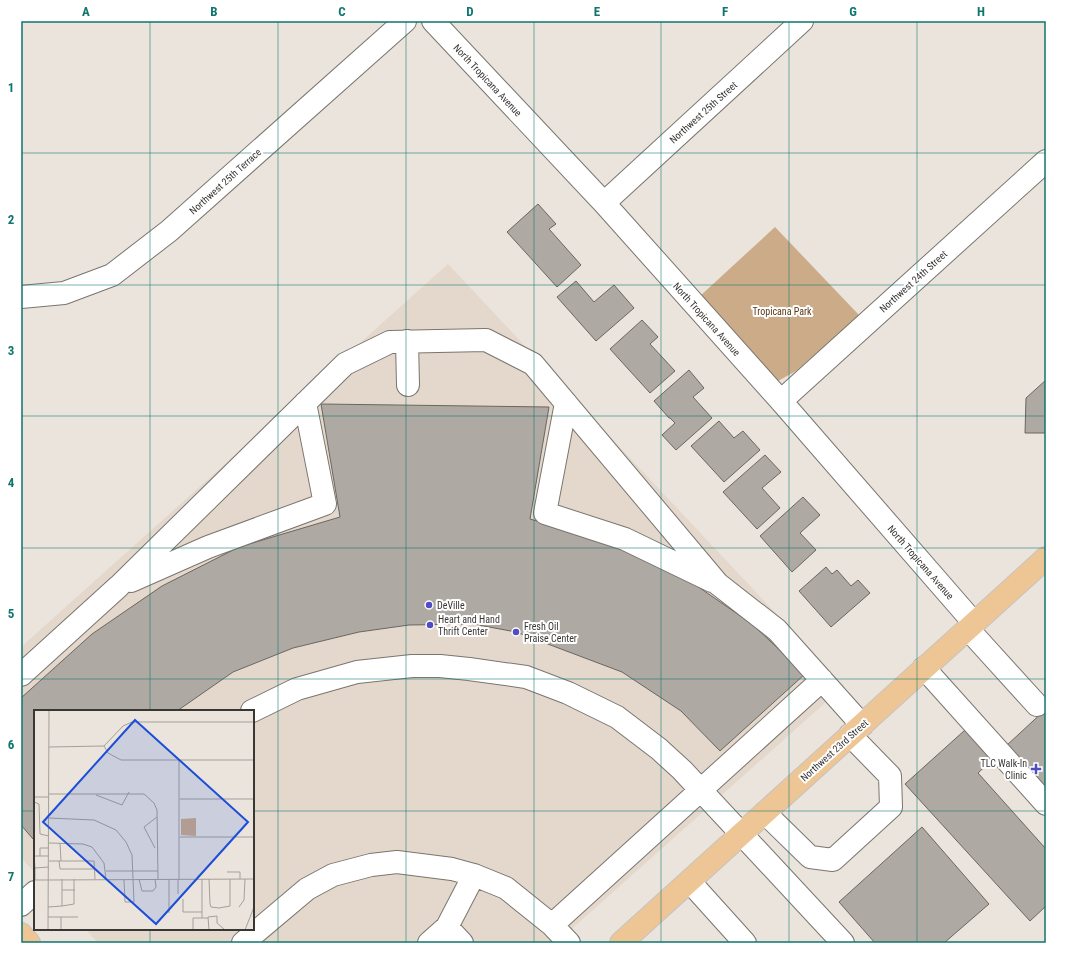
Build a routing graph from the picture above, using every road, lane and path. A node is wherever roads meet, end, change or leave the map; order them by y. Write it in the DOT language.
graph roads {
  1 [pos="405,21"];
  2 [pos="433,21"];
  3 [pos="802,21"];
  4 [pos="1046,161"];
  5 [pos="604,203"];
  6 [pos="21,297"];
  7 [pos="407,341"];
  8 [pos="408,385"];
  9 [pos="781,401"];
  10 [pos="305,403"];
  11 [pos="566,403"];
  12 [pos="1046,558"];
  13 [pos="718,584"];
  14 [pos="119,586"];
  15 [pos="971,626"];
  16 [pos="924,668"];
  17 [pos="21,675"];
  18 [pos="822,680"];
  19 [pos="1037,705"];
  20 [pos="254,710"];
  21 [pos="856,730"];
  22 [pos="701,790"];
  23 [pos="1046,804"];
  24 [pos="765,813"];
  25 [pos="742,834"];
  26 [pos="474,875"];
  27 [pos="690,882"];
  28 [pos="34,893"];
  29 [pos="21,905"];
  30 [pos="552,925"];
  31 [pos="447,927"];
  32 [pos="243,943"];
  33 [pos="428,943"];
  34 [pos="462,943"];
  35 [pos="569,943"];
  36 [pos="622,943"];
  37 [pos="745,943"];
  38 [pos="843,943"];
  1 -- 6 [label="street, Northwest 25th Terrace"];
  2 -- 5 [label="street, North Tropicana Avenue"];
  3 -- 5 [label="street, Northwest 25th Street"];
  4 -- 9 [label="street, Northwest 24th Street"];
  5 -- 9 [label="street, North Tropicana Avenue"];
  7 -- 8 [label="street"];
  7 -- 10 [label="street"];
  7 -- 11 [label="street"];
  9 -- 15 [label="street, North Tropicana Avenue"];
  10 -- 14 [label="street"];
  10 -- 14 [label="street"];
  11 -- 13 [label="street"];
  11 -- 13 [label="street"];
  12 -- 15 [label="main road, Northwest 23rd Street"];
  13 -- 18 [label="street"];
  14 -- 17 [label="street"];
  15 -- 16 [label="main road, Northwest 23rd Street"];
  15 -- 19 [label="street, North Tropicana Avenue"];
  16 -- 21 [label="main road, Northwest 23rd Street"];
  16 -- 23 [label="street"];
  18 -- 21 [label="street"];
  18 -- 22 [label="street"];
  20 -- 22 [label="street"];
  21 -- 24 [label="main road, Northwest 23rd Street"];
  21 -- 24 [label="street"];
  22 -- 25 [label="street"];
  22 -- 30 [label="street"];
  24 -- 25 [label="main road, Northwest 23rd Street"];
  25 -- 27 [label="main road, Northwest 23rd Street"];
  25 -- 38 [label="street"];
  26 -- 30 [label="street"];
  26 -- 31 [label="street"];
  26 -- 32 [label="street"];
  27 -- 36 [label="main road, Northwest 23rd Street"];
  27 -- 37 [label="street"];
  28 -- 29 [label="street"];
  30 -- 35 [label="street"];
  31 -- 33 [label="street"];
  31 -- 34 [label="street"];
}
